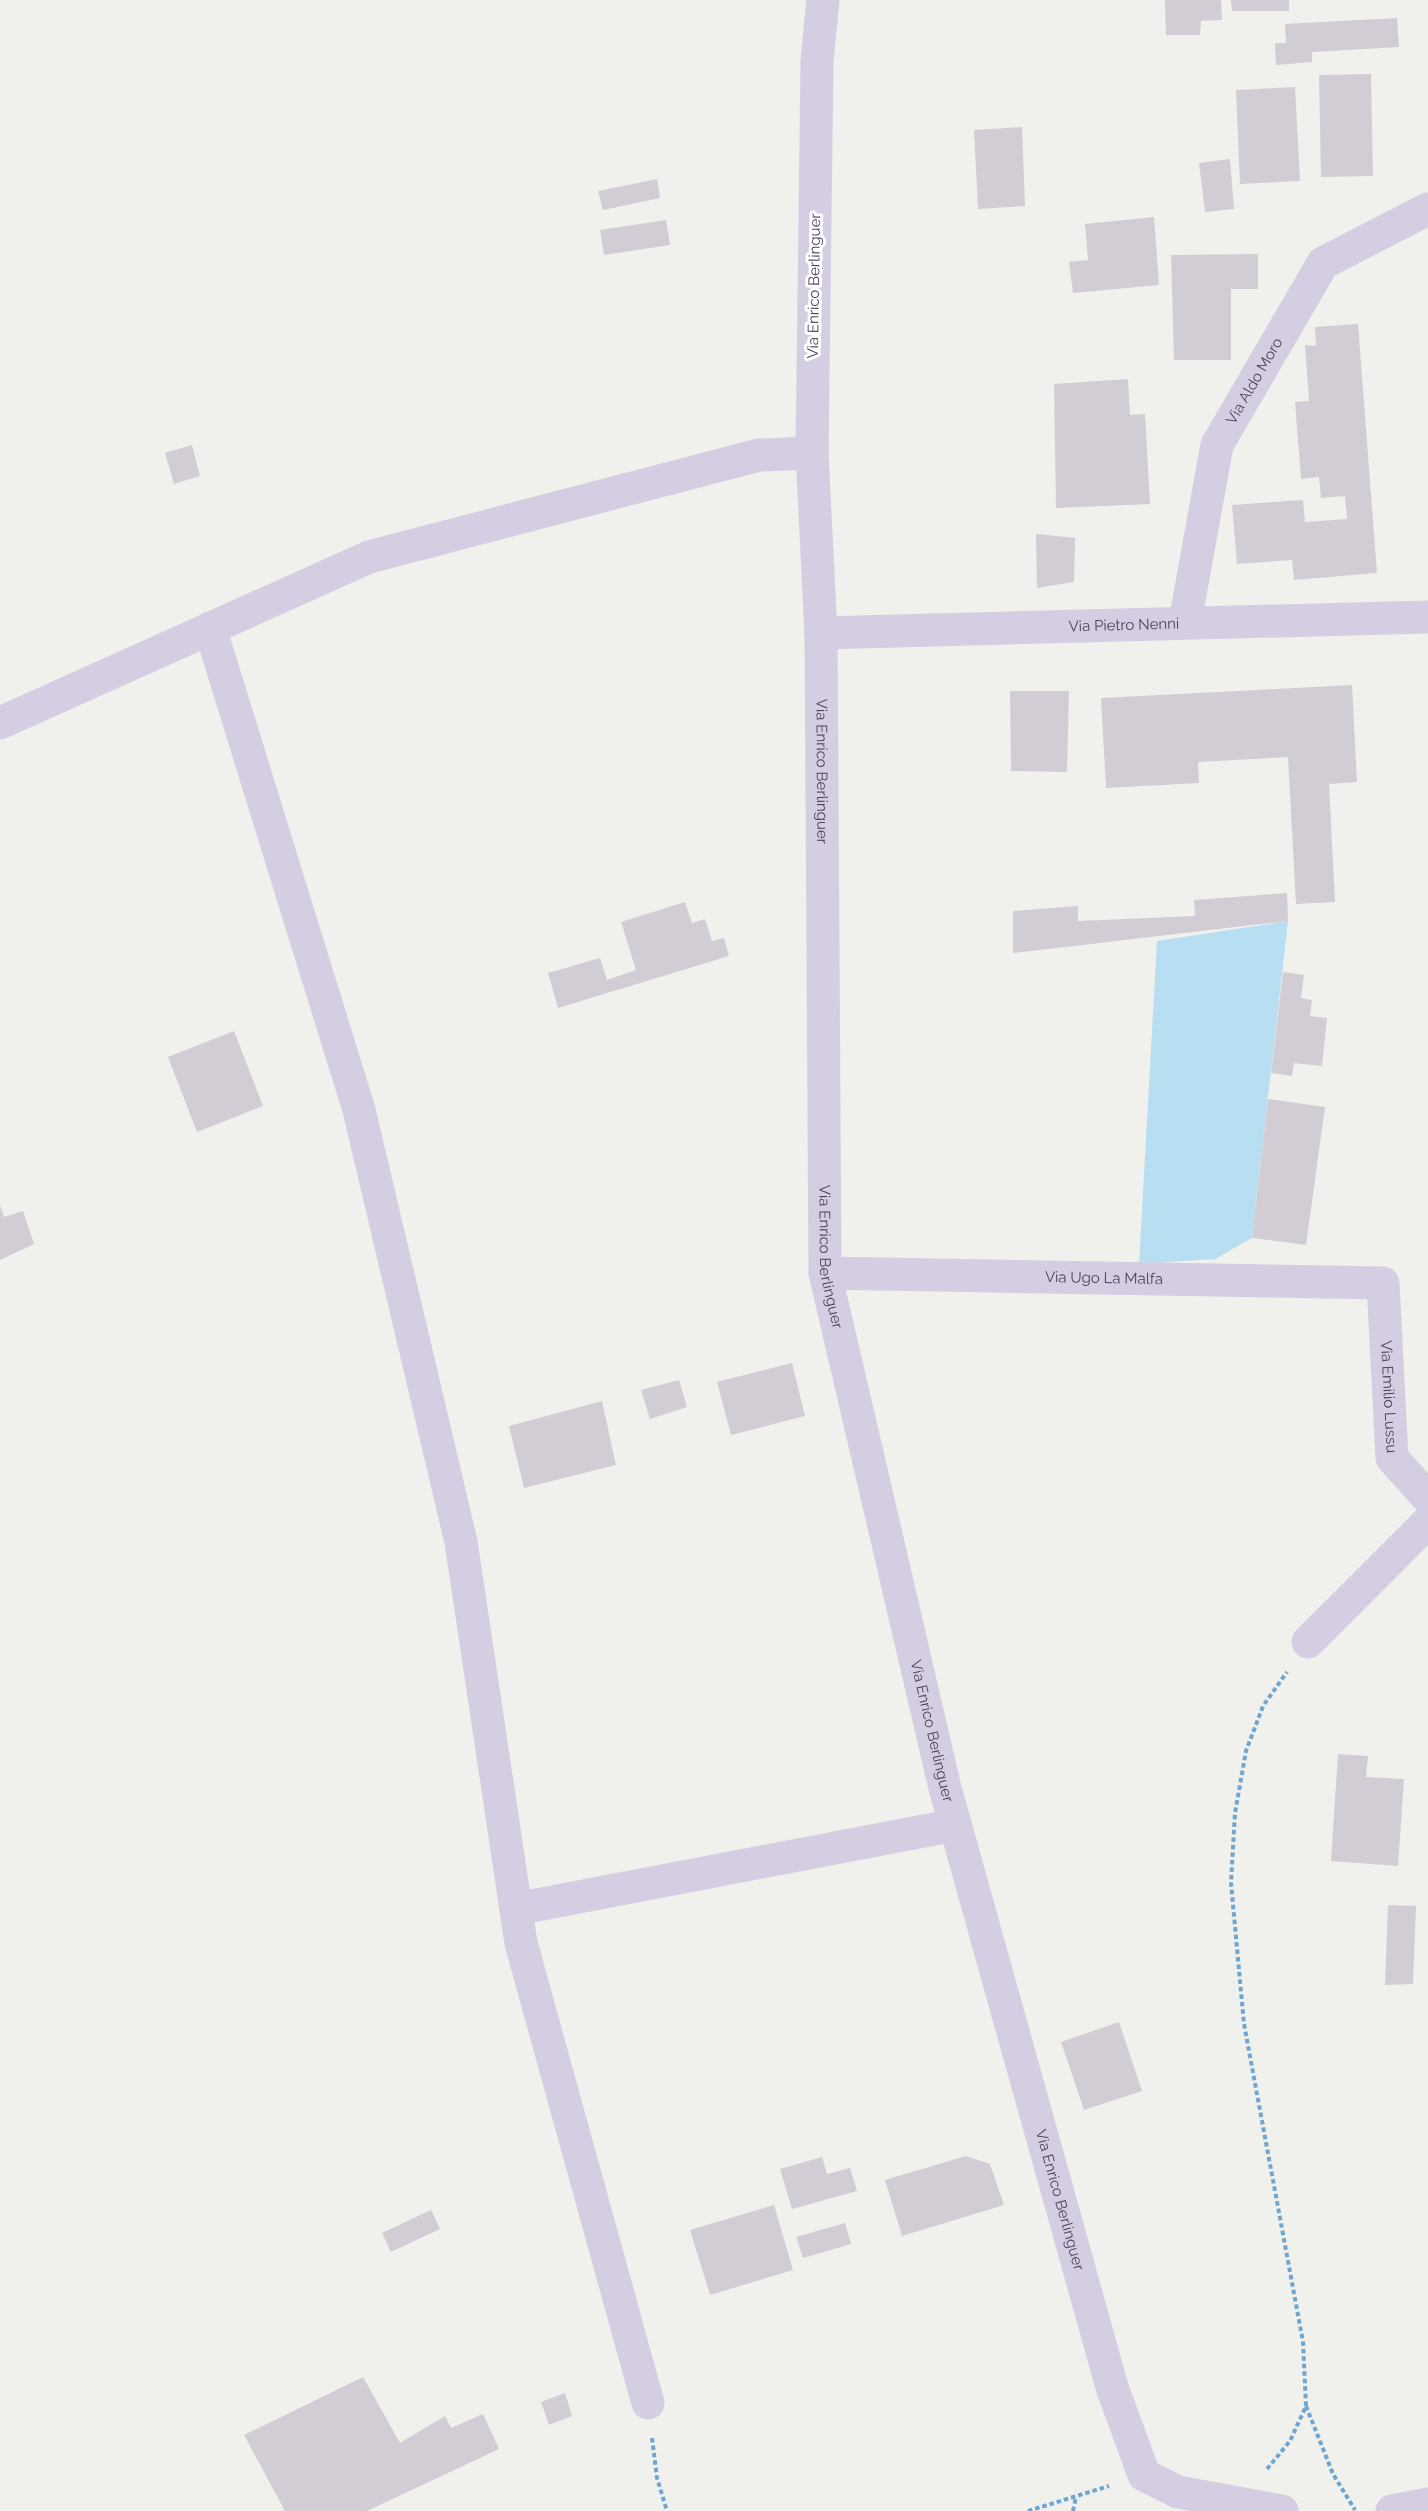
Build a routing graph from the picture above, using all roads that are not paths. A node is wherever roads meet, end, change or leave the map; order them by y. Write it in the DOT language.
graph roads {
  1 [pos="823,0"];
  2 [pos="1428,209"];
  3 [pos="812,453"];
  4 [pos="1428,617"];
  5 [pos="1185,622"];
  6 [pos="210,628"];
  7 [pos="820,633"];
  8 [pos="0,723"];
  9 [pos="825,1272"];
  10 [pos="1383,1282"];
  11 [pos="1428,1498"];
  12 [pos="1428,1522"];
  13 [pos="1308,1642"];
  14 [pos="955,1825"];
  15 [pos="516,1909"];
  16 [pos="648,2403"];
  17 [pos="1428,2504"];
  18 [pos="1282,2511"];
  19 [pos="1392,2511"];
  1 -- 3 [label="street, Via Enrico Berlinguer"];
  2 -- 5 [label="street, Via Aldo Moro"];
  3 -- 6 [label="street"];
  3 -- 7 [label="street, Via Enrico Berlinguer"];
  4 -- 5 [label="street, Via Pietro Nenni"];
  5 -- 7 [label="street, Via Pietro Nenni"];
  6 -- 8 [label="street"];
  6 -- 15 [label="street"];
  7 -- 9 [label="street, Via Enrico Berlinguer"];
  9 -- 10 [label="street, Via Ugo La Malfa"];
  9 -- 14 [label="street, Via Enrico Berlinguer"];
  10 -- 11 [label="street, Via Emilio Lussu"];
  12 -- 13 [label="street"];
  14 -- 15 [label="street"];
  14 -- 18 [label="street, Via Enrico Berlinguer"];
  15 -- 16 [label="street"];
  17 -- 19 [label="street"];
}
